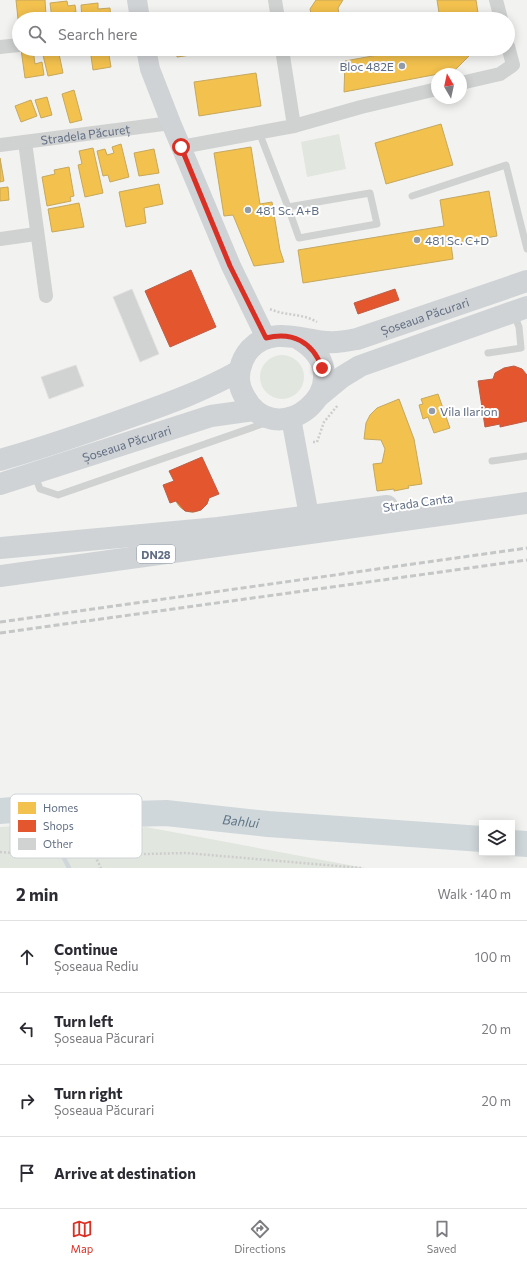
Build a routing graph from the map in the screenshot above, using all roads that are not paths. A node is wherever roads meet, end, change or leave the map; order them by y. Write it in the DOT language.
graph roads {
  1 [pos="137,0"];
  2 [pos="275,0"];
  3 [pos="496,0"];
  4 [pos="139,12"];
  5 [pos="277,12"];
  6 [pos="499,12"];
  7 [pos="12,46"];
  8 [pos="0,47"];
  9 [pos="147,56"];
  10 [pos="283,56"];
  11 [pos="511,56"];
  12 [pos="467,82"];
  13 [pos="431,90"];
  14 [pos="171,123"];
  15 [pos="294,126"];
  16 [pos="259,132"];
  17 [pos="25,142"];
  18 [pos="0,145"];
  19 [pos="181,147"];
  20 [pos="412,196"];
  21 [pos="288,207"];
  22 [pos="36,234"];
  23 [pos="0,239"];
  24 [pos="527,249"];
  25 [pos="527,281"];
  26 [pos="46,296"];
  27 [pos="520,309"];
  28 [pos="266,338"];
  29 [pos="299,339"];
  30 [pos="488,353"];
  31 [pos="239,371"];
  32 [pos="319,396"];
  33 [pos="254,410"];
  34 [pos="284,418"];
  35 [pos="527,456"];
  36 [pos="0,460"];
  37 [pos="492,461"];
  38 [pos="35,474"];
  39 [pos="0,484"];
  40 [pos="527,488"];
  41 [pos="527,503"];
  42 [pos="311,525"];
  43 [pos="0,548"];
  44 [pos="0,576"];
  1 -- 4 [label="main road"];
  2 -- 5 [label="street"];
  3 -- 6 [label="street"];
  7 -- 8 [label="street"];
  9 -- 14 [label="main road"];
  10 -- 15 [label="street"];
  11 -- 12 [label="street"];
  13 -- 15 [label="street"];
  14 -- 17 [label="street, Stradela Păcureț"];
  14 -- 19 [label="main road"];
  15 -- 16 [label="street"];
  16 -- 19 [label="street"];
  16 -- 21 [label="lane"];
  17 -- 18 [label="street, Stradela Păcureț"];
  17 -- 22 [label="street"];
  19 -- 28 [label="main road"];
  20 -- 24 [label="lane"];
  21 -- 21 [label="lane"];
  22 -- 23 [label="street"];
  22 -- 26 [label="street"];
  25 -- 29 [label="main road, Șoseaua Păcurari"];
  27 -- 30 [label="lane"];
  27 -- 32 [label="main road, Șoseaua Păcurari"];
  28 -- 29 [label="main road, Șoseaua Păcurari"];
  28 -- 31 [label="main road, Șoseaua Păcurari"];
  29 -- 32 [label="main road, Șoseaua Păcurari"];
  31 -- 33 [label="main road"];
  31 -- 36 [label="main road, Șoseaua Păcurari"];
  32 -- 34 [label="main road, Șoseaua Păcurari"];
  33 -- 34 [label="main road"];
  33 -- 38 [label="main road, Șoseaua Păcurari"];
  34 -- 38 [label="lane"];
  34 -- 42 [label="main road"];
  35 -- 37 [label="lane"];
  38 -- 39 [label="main road, Șoseaua Păcurari"];
  40 -- 42 [label="main road, Strada Canta / DN28"];
  41 -- 42 [label="main road, Strada Canta / DN28"];
  42 -- 43 [label="main road, DN28"];
  42 -- 44 [label="main road, DN28"];
}
